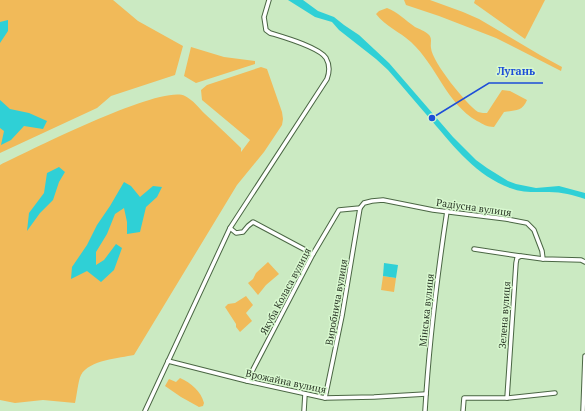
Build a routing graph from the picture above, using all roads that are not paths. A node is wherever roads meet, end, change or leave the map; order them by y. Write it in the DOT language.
graph roads {
  1 [pos="269,0"];
  2 [pos="360,208"];
  3 [pos="339,210"];
  4 [pos="447,211"];
  5 [pos="230,228"];
  6 [pos="474,249"];
  7 [pos="313,254"];
  8 [pos="521,256"];
  9 [pos="542,258"];
  10 [pos="585,262"];
  11 [pos="585,356"];
  12 [pos="168,361"];
  13 [pos="247,381"];
  14 [pos="584,386"];
  15 [pos="555,393"];
  16 [pos="305,394"];
  17 [pos="426,394"];
  18 [pos="325,398"];
  19 [pos="507,398"];
  20 [pos="145,411"];
  21 [pos="304,411"];
  22 [pos="425,411"];
  23 [pos="463,411"];
  24 [pos="583,411"];
  1 -- 5 [label="street"];
  2 -- 3 [label="street, Радіусна вулиця"];
  2 -- 4 [label="street, Радіусна вулиця"];
  2 -- 18 [label="street, Виробнича вулиця"];
  3 -- 7 [label="street, Якуба Коласа вулиця"];
  4 -- 9 [label="street, Радіусна вулиця"];
  4 -- 17 [label="street, Мінська вулиця"];
  5 -- 7 [label="street"];
  5 -- 12 [label="street"];
  6 -- 8 [label="street"];
  7 -- 13 [label="street, Якуба Коласа вулиця"];
  8 -- 9 [label="street"];
  8 -- 19 [label="street, Зелена вулиця"];
  9 -- 10 [label="street"];
  11 -- 14 [label="street"];
  12 -- 13 [label="street, Врожайна вулиця"];
  12 -- 20 [label="street"];
  13 -- 16 [label="street, Врожайна вулиця"];
  14 -- 24 [label="street"];
  15 -- 19 [label="street"];
  16 -- 18 [label="street, Врожайна вулиця"];
  16 -- 21 [label="street"];
  17 -- 18 [label="street, Врожайна вулиця"];
  17 -- 22 [label="street, Мінська вулиця"];
  19 -- 23 [label="street"];
}
